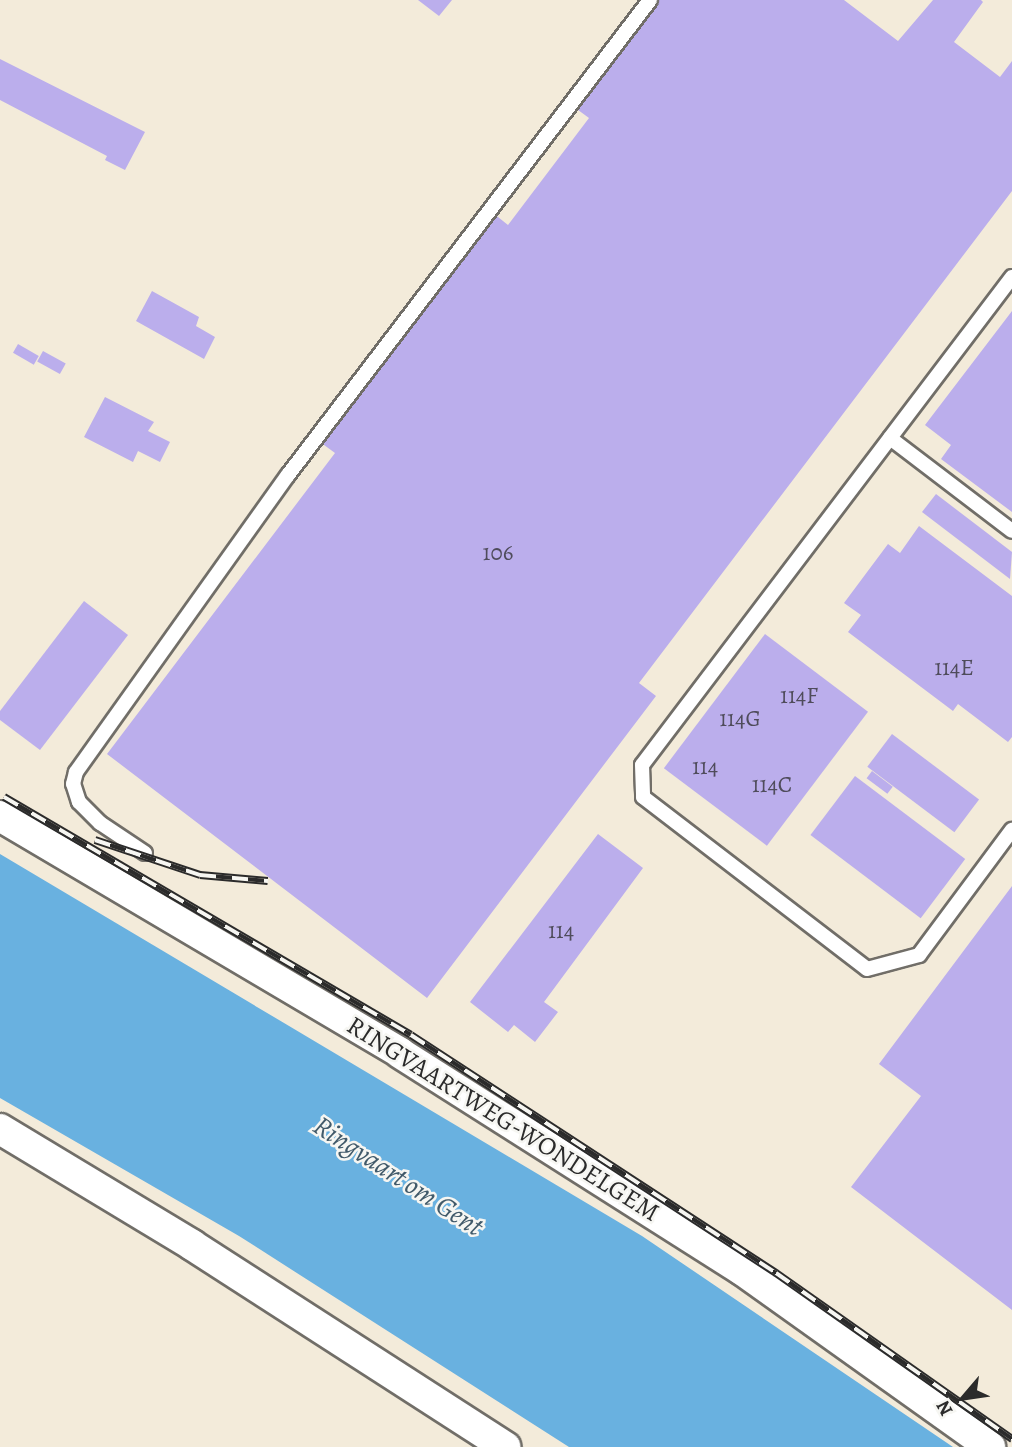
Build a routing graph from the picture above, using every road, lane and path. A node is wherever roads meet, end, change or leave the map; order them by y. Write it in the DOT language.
graph roads {
  1 [pos="650,0"];
  2 [pos="1012,277"];
  3 [pos="890,438"];
  4 [pos="1012,531"];
  5 [pos="0,817"];
  6 [pos="1012,830"];
  7 [pos="145,853"];
  8 [pos="0,1129"];
  9 [pos="505,1447"];
  10 [pos="990,1447"];
  1 -- 7 [label="lane"];
  2 -- 3 [label="lane"];
  3 -- 4 [label="lane"];
  3 -- 6 [label="lane"];
  5 -- 10 [label="street, RINGVAARTWEG-WONDELGEM"];
  8 -- 9 [label="street"];
}
